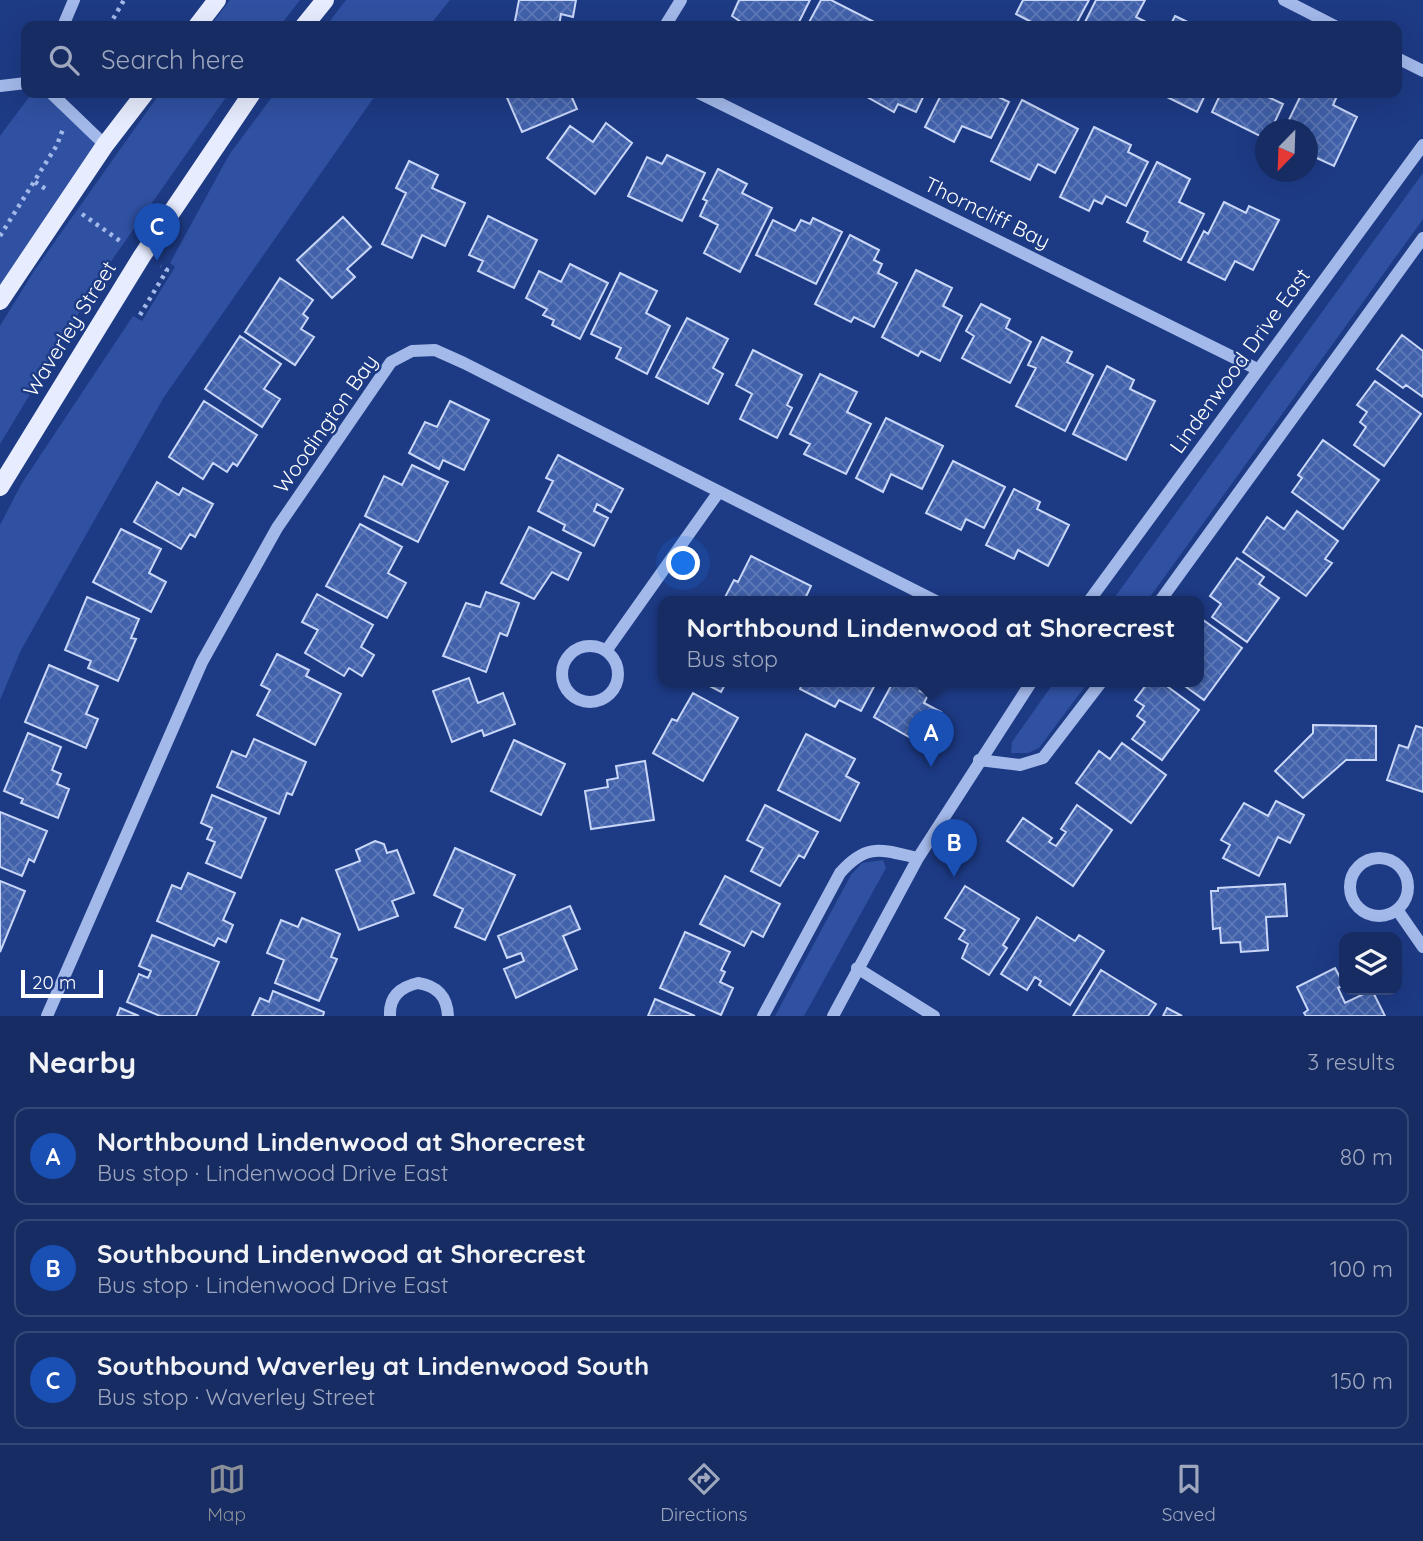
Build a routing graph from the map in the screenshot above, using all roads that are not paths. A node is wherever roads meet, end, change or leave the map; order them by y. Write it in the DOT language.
graph roads {
  1 [pos="74,0"];
  2 [pos="217,0"];
  3 [pos="325,0"];
  4 [pos="681,0"];
  5 [pos="1284,0"];
  6 [pos="65,21"];
  7 [pos="201,21"];
  8 [pos="308,21"];
  9 [pos="668,21"];
  10 [pos="1325,21"];
  11 [pos="1402,60"];
  12 [pos="1423,71"];
  13 [pos="21,84"];
  14 [pos="0,86"];
  15 [pos="57,98"];
  16 [pos="141,98"];
  17 [pos="249,98"];
  18 [pos="709,98"];
  19 [pos="105,145"];
  20 [pos="1423,145"];
  21 [pos="1423,238"];
  22 [pos="0,301"];
  23 [pos="1257,369"];
  24 [pos="0,487"];
  25 [pos="718,492"];
  26 [pos="926,596"];
  27 [pos="1093,596"];
  28 [pos="1164,596"];
  29 [pos="606,651"];
  30 [pos="1028,687"];
  31 [pos="1097,687"];
  32 [pos="979,760"];
  33 [pos="918,859"];
  34 [pos="1398,911"];
  35 [pos="1423,947"];
  36 [pos="857,968"];
  37 [pos="47,1016"];
  38 [pos="390,1016"];
  39 [pos="448,1016"];
  40 [pos="763,1016"];
  41 [pos="833,1016"];
  42 [pos="934,1016"];
  1 -- 6 [label="street"];
  2 -- 7 [label="main road"];
  3 -- 8 [label="main road"];
  4 -- 9 [label="street"];
  5 -- 10 [label="street"];
  11 -- 12 [label="street"];
  13 -- 14 [label="street"];
  15 -- 19 [label="street"];
  16 -- 19 [label="main road"];
  17 -- 24 [label="main road, Waverley Street"];
  18 -- 23 [label="street, Thorncliff Bay"];
  19 -- 22 [label="main road"];
  20 -- 23 [label="street, Lindenwood Drive East"];
  21 -- 28 [label="street"];
  23 -- 27 [label="street, Lindenwood Drive East"];
  25 -- 26 [label="street, Woodington Bay"];
  25 -- 29 [label="street"];
  25 -- 37 [label="street, Woodington Bay"];
  29 -- 29 [label="street"];
  30 -- 32 [label="street"];
  31 -- 32 [label="street"];
  32 -- 33 [label="street"];
  33 -- 36 [label="street"];
  33 -- 40 [label="street"];
  34 -- 34 [label="street"];
  34 -- 35 [label="street"];
  36 -- 41 [label="street"];
  36 -- 42 [label="street"];
  38 -- 39 [label="street"];
}
